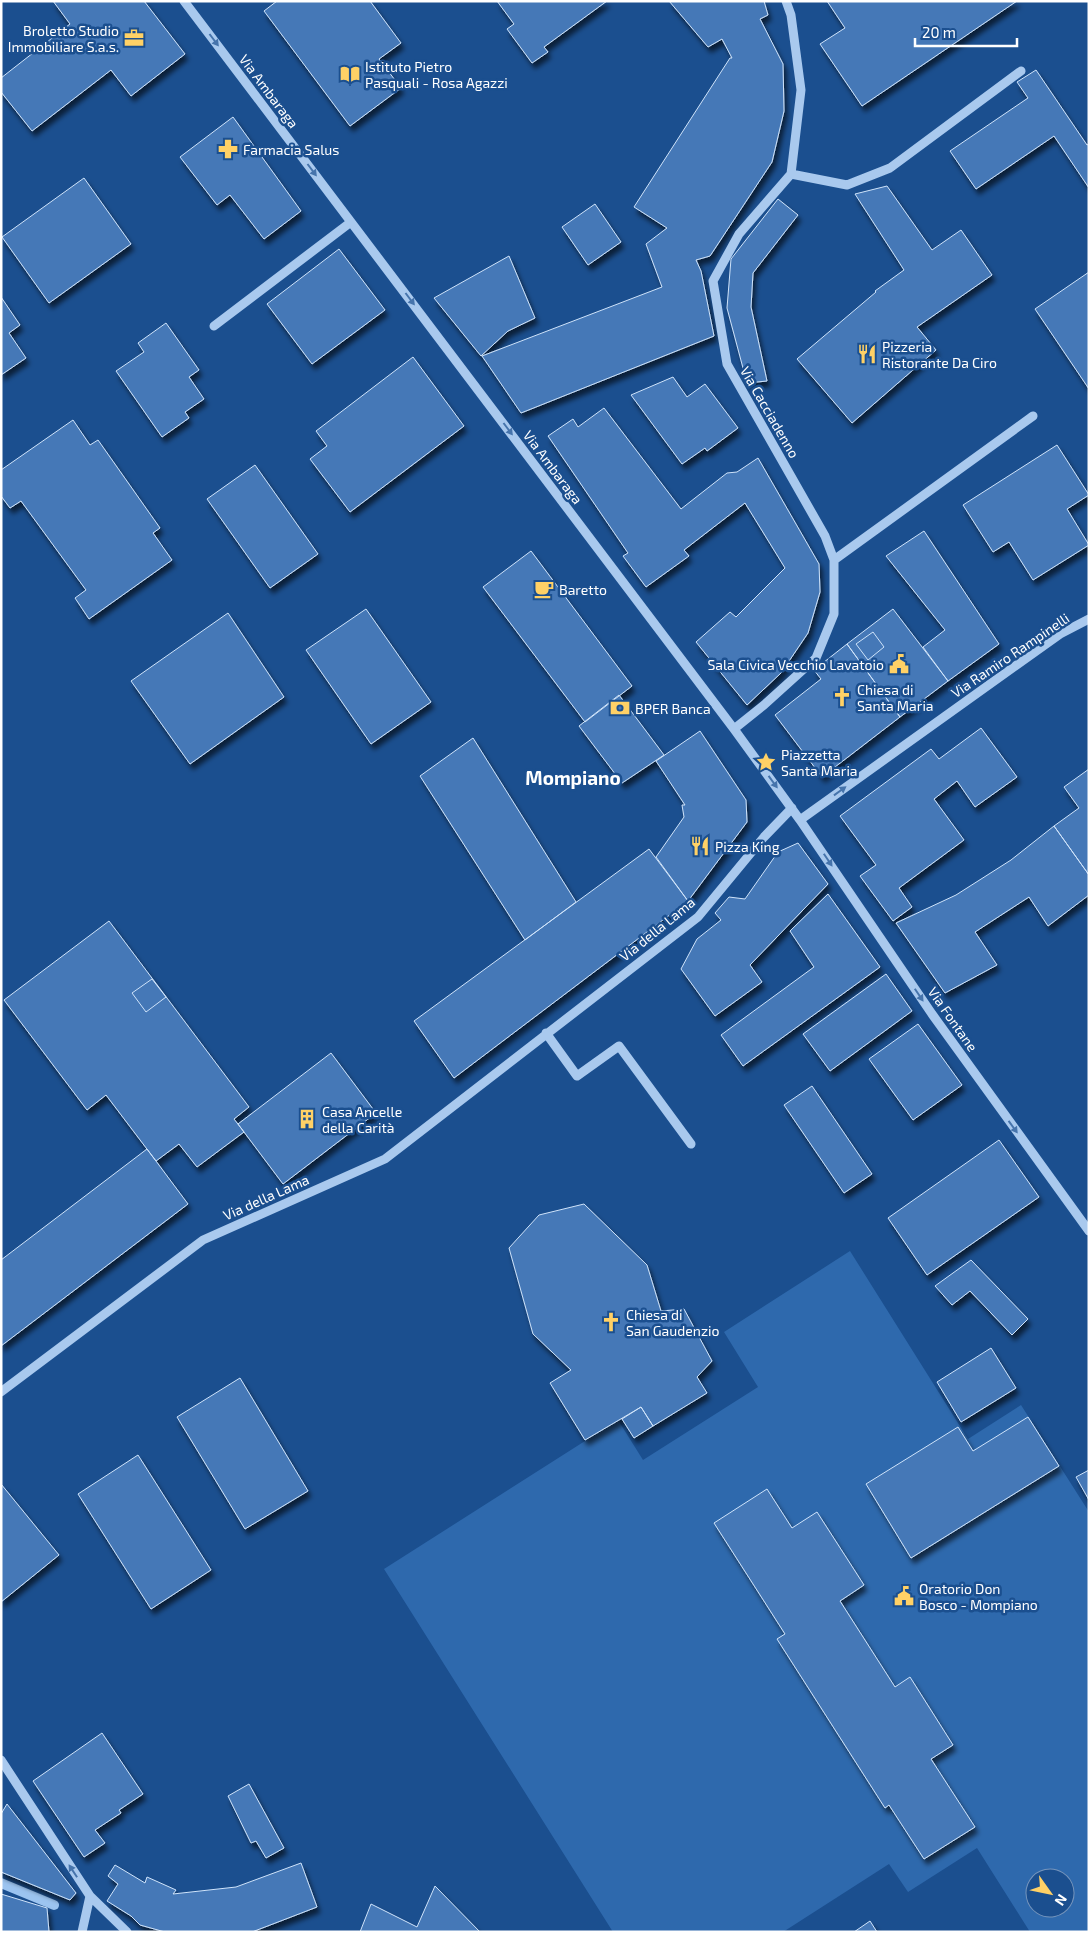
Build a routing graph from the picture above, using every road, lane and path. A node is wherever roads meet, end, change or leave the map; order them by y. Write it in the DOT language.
graph roads {
  1 [pos="184,1"];
  2 [pos="786,1"];
  3 [pos="1021,71"];
  4 [pos="791,174"];
  5 [pos="351,222"];
  6 [pos="214,326"];
  7 [pos="1033,416"];
  8 [pos="834,560"];
  9 [pos="1089,619"];
  10 [pos="734,729"];
  11 [pos="792,808"];
  12 [pos="800,820"];
  13 [pos="546,1033"];
  14 [pos="691,1144"];
  15 [pos="1089,1231"];
  16 [pos="1,1392"];
  17 [pos="1,1760"];
  18 [pos="90,1896"];
  19 [pos="82,1932"];
  20 [pos="127,1932"];
  1 -- 5 [label="street, Via Ambaraga, one-way"];
  2 -- 4 [label="street"];
  3 -- 4 [label="street"];
  4 -- 8 [label="street, Via Cacciadenno"];
  5 -- 6 [label="street"];
  5 -- 10 [label="street, Via Ambaraga, one-way"];
  7 -- 8 [label="street"];
  8 -- 10 [label="street, Via Cacciadenno"];
  12 -- 9 [label="street, Via Ramiro Rampinelli, one-way"];
  10 -- 11 [label="street, one-way"];
  11 -- 12 [label="street"];
  11 -- 13 [label="street, Via della Lama"];
  12 -- 15 [label="street, Via Fontane, one-way"];
  13 -- 14 [label="street"];
  13 -- 16 [label="street, Via della Lama"];
  18 -- 17 [label="street, one-way"];
  18 -- 19 [label="street"];
  18 -- 20 [label="street"];
}
